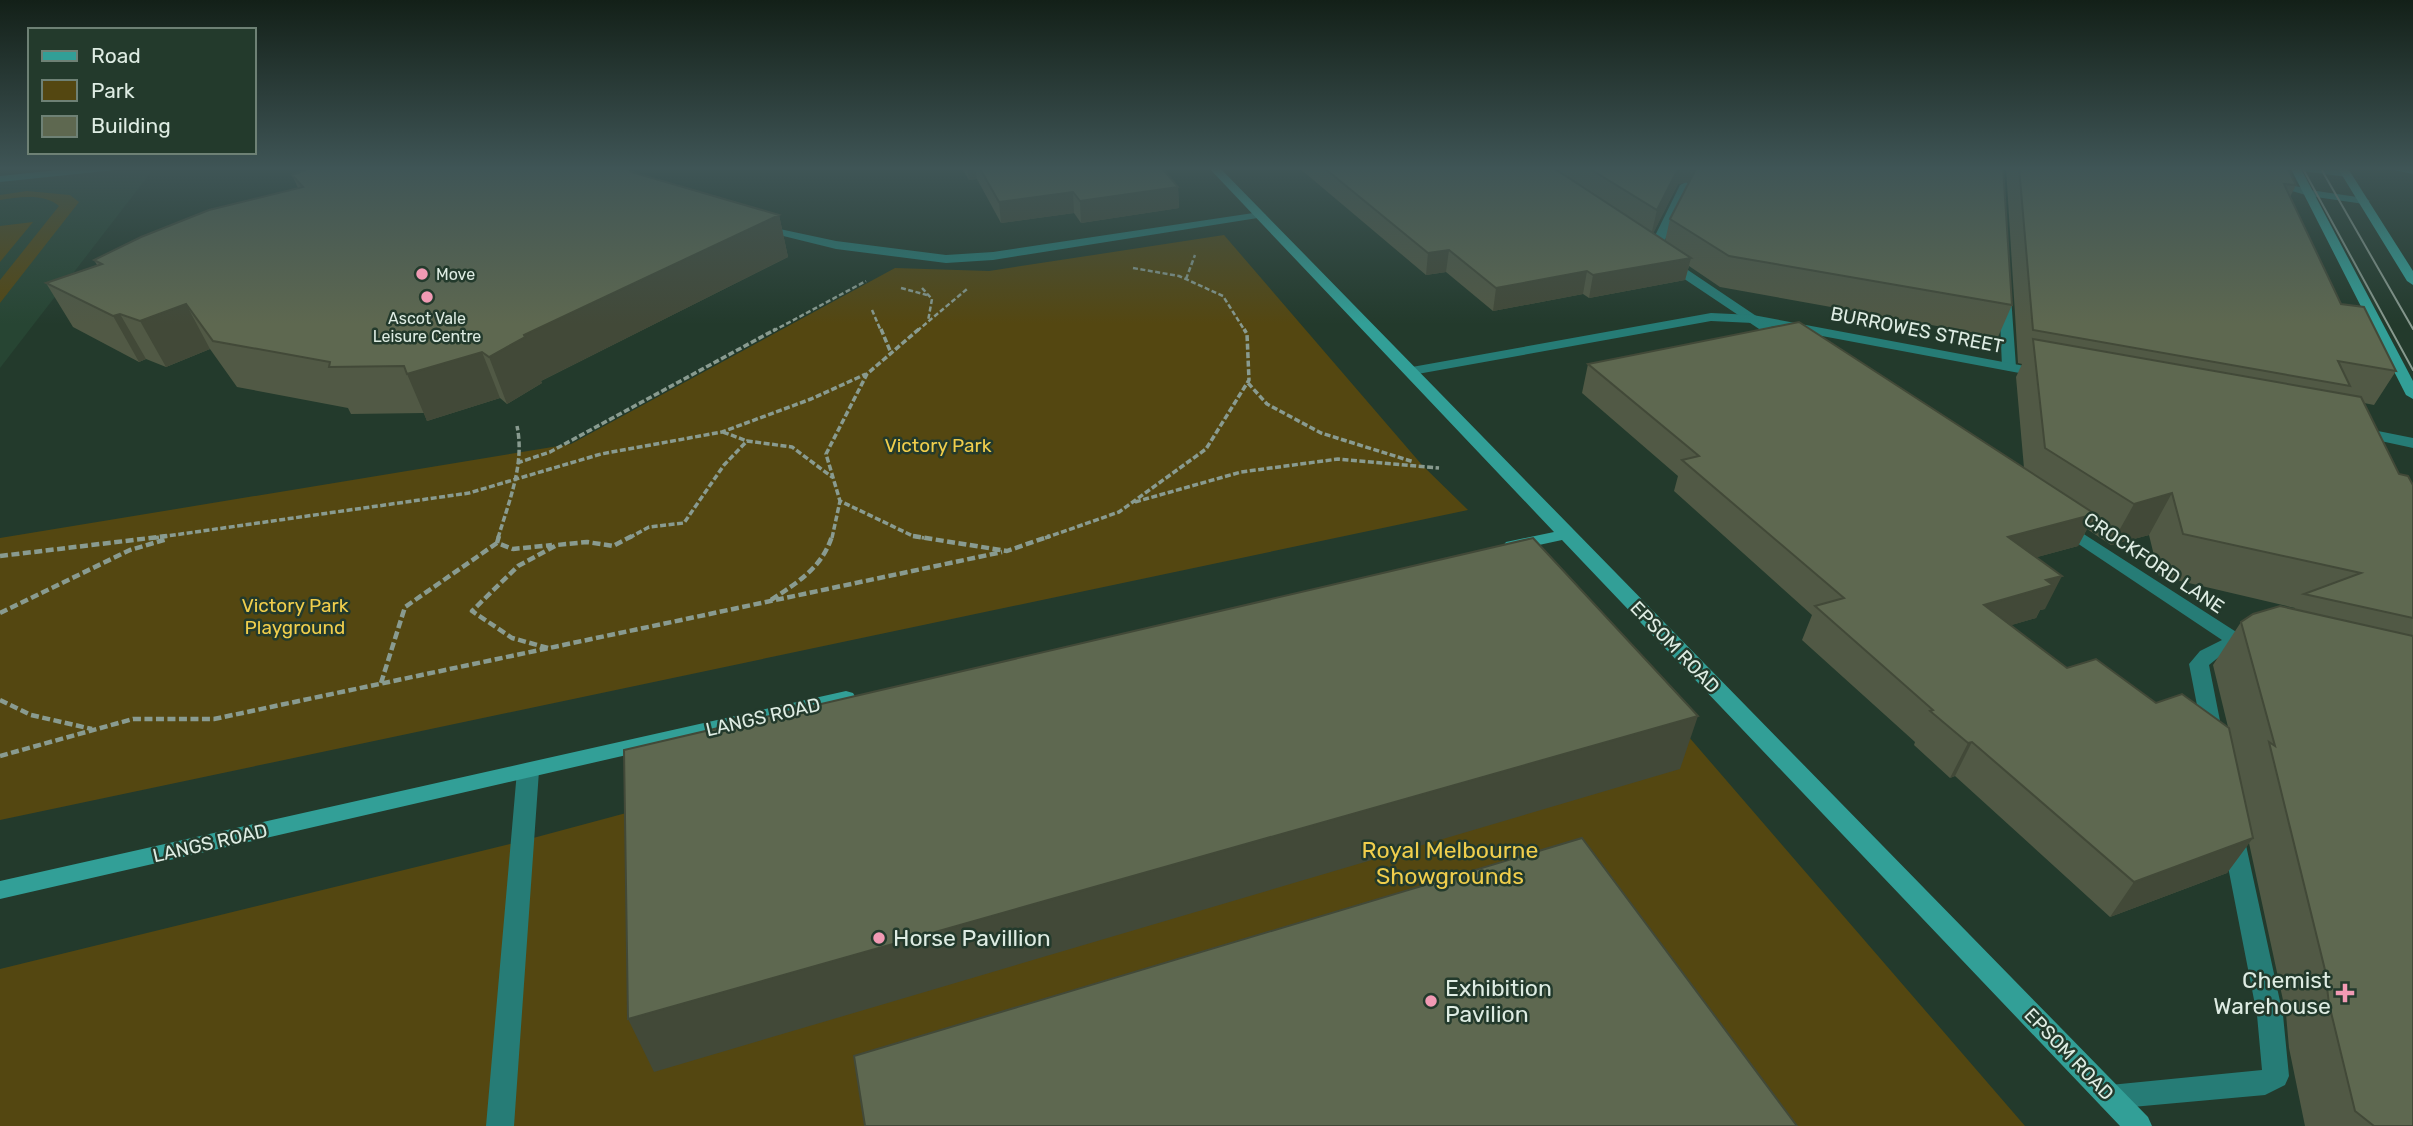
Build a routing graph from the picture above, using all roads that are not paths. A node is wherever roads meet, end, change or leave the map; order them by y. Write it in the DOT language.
graph roads {
  1 [pos="1231,220"];
  2 [pos="1265,220"];
  3 [pos="1665,220"];
  4 [pos="2322,220"];
  5 [pos="2375,220"];
  6 [pos="747,225"];
  7 [pos="2413,281"];
  8 [pos="2004,287"];
  9 [pos="1753,319"];
  10 [pos="1794,346"];
  11 [pos="2010,367"];
  12 [pos="1412,371"];
  13 [pos="2050,374"];
  14 [pos="2413,396"];
  15 [pos="2346,430"];
  16 [pos="2413,443"];
  17 [pos="2054,520"];
  18 [pos="1566,534"];
  19 [pos="1496,550"];
  20 [pos="2237,641"];
  21 [pos="2261,643"];
  22 [pos="866,694"];
  23 [pos="2218,759"];
  24 [pos="528,771"];
  25 [pos="2229,813"];
  26 [pos="0,890"];
  27 [pos="2110,1097"];
  28 [pos="500,1126"];
  29 [pos="2138,1126"];
  1 -- 6 [label="street"];
  2 -- 12 [label="main road, EPSOM ROAD"];
  3 -- 9 [label="street"];
  4 -- 14 [label="main road"];
  5 -- 7 [label="main road"];
  8 -- 11 [label="street"];
  9 -- 10 [label="street"];
  9 -- 11 [label="street, BURROWES STREET"];
  9 -- 12 [label="street, BURROWES STREET"];
  11 -- 13 [label="street, BURROWES STREET"];
  12 -- 18 [label="main road, EPSOM ROAD"];
  15 -- 16 [label="street"];
  17 -- 20 [label="street, CROCKFORD LANE"];
  18 -- 19 [label="main road"];
  18 -- 27 [label="main road, EPSOM ROAD"];
  20 -- 21 [label="street"];
  20 -- 23 [label="street"];
  22 -- 24 [label="main road, LANGS ROAD"];
  24 -- 26 [label="main road, LANGS ROAD"];
  24 -- 28 [label="street"];
  25 -- 27 [label="street"];
  27 -- 29 [label="main road, EPSOM ROAD"];
}
